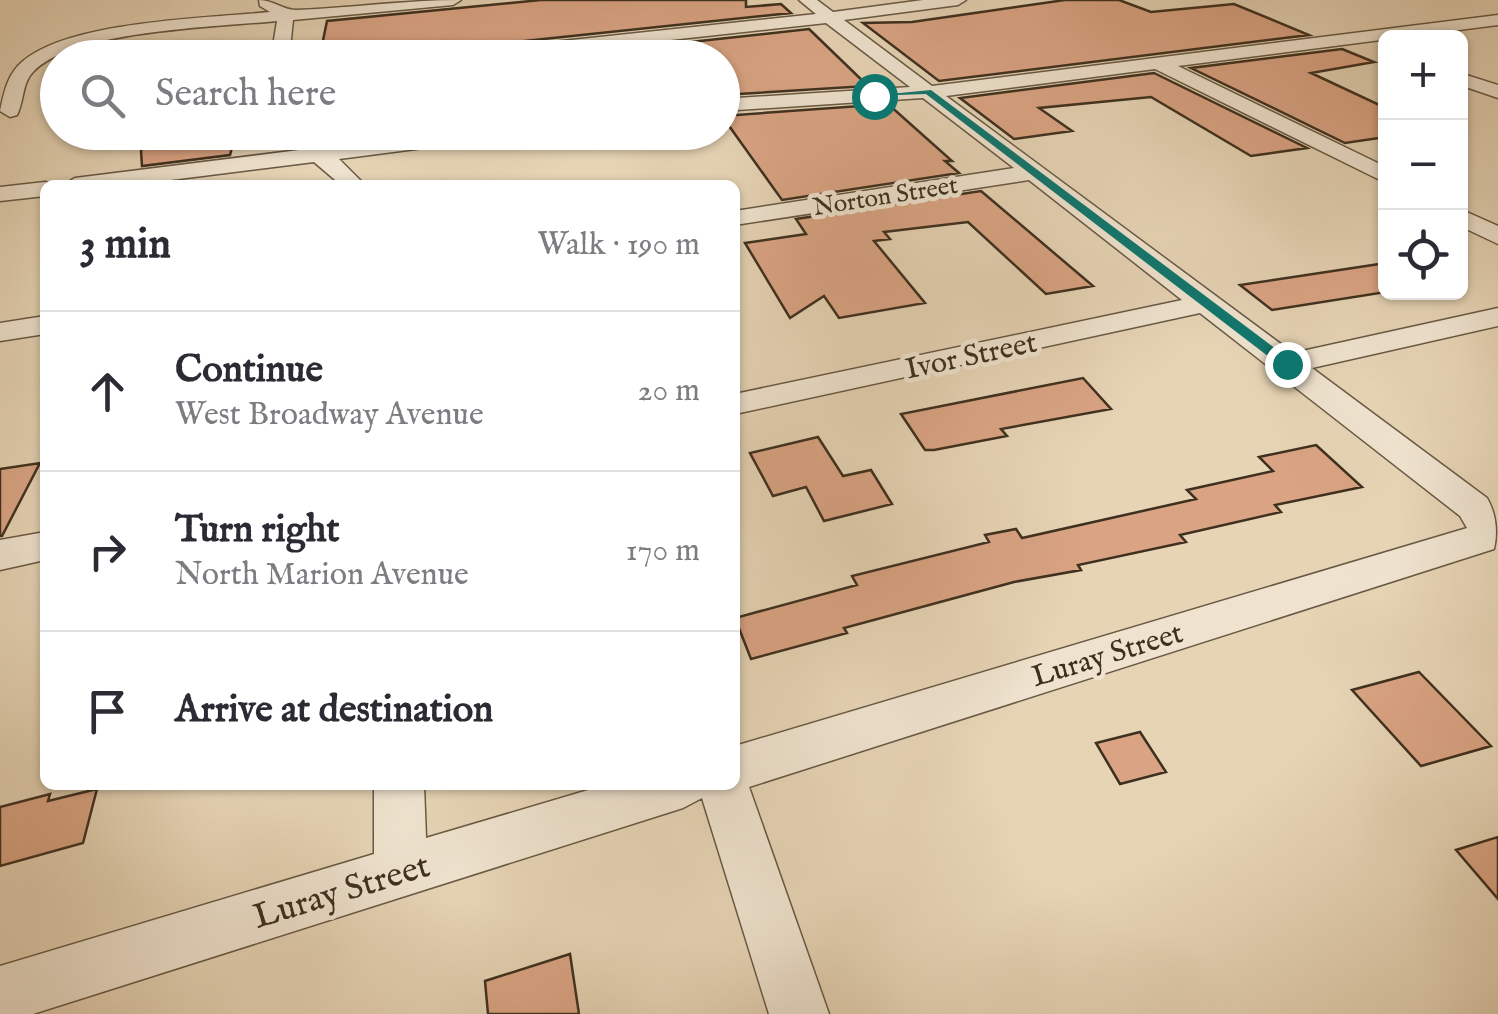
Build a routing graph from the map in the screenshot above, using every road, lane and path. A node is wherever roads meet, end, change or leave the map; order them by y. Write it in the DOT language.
graph roads {
  1 [pos="248,0"];
  2 [pos="453,0"];
  3 [pos="807,0"];
  4 [pos="958,0"];
  5 [pos="391,3"];
  6 [pos="1439,11"];
  7 [pos="286,15"];
  8 [pos="830,18"];
  9 [pos="1498,20"];
  10 [pos="1473,22"];
  11 [pos="1353,37"];
  12 [pos="98,40"];
  13 [pos="283,40"];
  14 [pos="621,40"];
  15 [pos="1378,47"];
  16 [pos="40,62"];
  17 [pos="1156,62"];
  18 [pos="1468,81"];
  19 [pos="928,92"];
  20 [pos="1498,92"];
  21 [pos="740,105"];
  22 [pos="10,112"];
  23 [pos="313,150"];
  24 [pos="359,150"];
  25 [pos="320,155"];
  26 [pos="1036,172"];
  27 [pos="1378,172"];
  28 [pos="116,180"];
  29 [pos="348,180"];
  30 [pos="40,190"];
  31 [pos="0,194"];
  32 [pos="740,217"];
  33 [pos="1468,220"];
  34 [pos="1498,236"];
  35 [pos="1207,303"];
  36 [pos="1498,317"];
  37 [pos="40,326"];
  38 [pos="0,332"];
  39 [pos="1287,364"];
  40 [pos="740,403"];
  41 [pos="40,547"];
  42 [pos="0,556"];
  43 [pos="740,767"];
  44 [pos="398,790"];
  45 [pos="667,790"];
  46 [pos="725,790"];
  47 [pos="402,872"];
  48 [pos="0,995"];
  49 [pos="799,1014"];
  1 -- 7 [label="street"];
  2 -- 5 [label="street"];
  3 -- 8 [label="street"];
  4 -- 8 [label="street"];
  5 -- 7 [label="street"];
  6 -- 10 [label="street"];
  7 -- 12 [label="street"];
  7 -- 13 [label="street"];
  8 -- 14 [label="street"];
  8 -- 19 [label="street"];
  9 -- 10 [label="street"];
  10 -- 11 [label="street"];
  11 -- 15 [label="street"];
  11 -- 17 [label="street"];
  16 -- 22 [label="street"];
  17 -- 19 [label="street"];
  17 -- 27 [label="street"];
  18 -- 20 [label="street"];
  19 -- 21 [label="street"];
  19 -- 26 [label="street"];
  23 -- 25 [label="street"];
  24 -- 25 [label="street"];
  25 -- 28 [label="street"];
  25 -- 29 [label="street"];
  26 -- 32 [label="street, Norton Street"];
  26 -- 35 [label="street"];
  30 -- 31 [label="street"];
  33 -- 34 [label="street"];
  35 -- 39 [label="street"];
  35 -- 40 [label="street, Ivor Street"];
  36 -- 39 [label="street"];
  37 -- 38 [label="street"];
  39 -- 43 [label="street, Luray Street"];
  41 -- 42 [label="street"];
  44 -- 47 [label="street"];
  45 -- 47 [label="street, Luray Street"];
  46 -- 49 [label="street"];
  47 -- 48 [label="street, Luray Street"];
}
